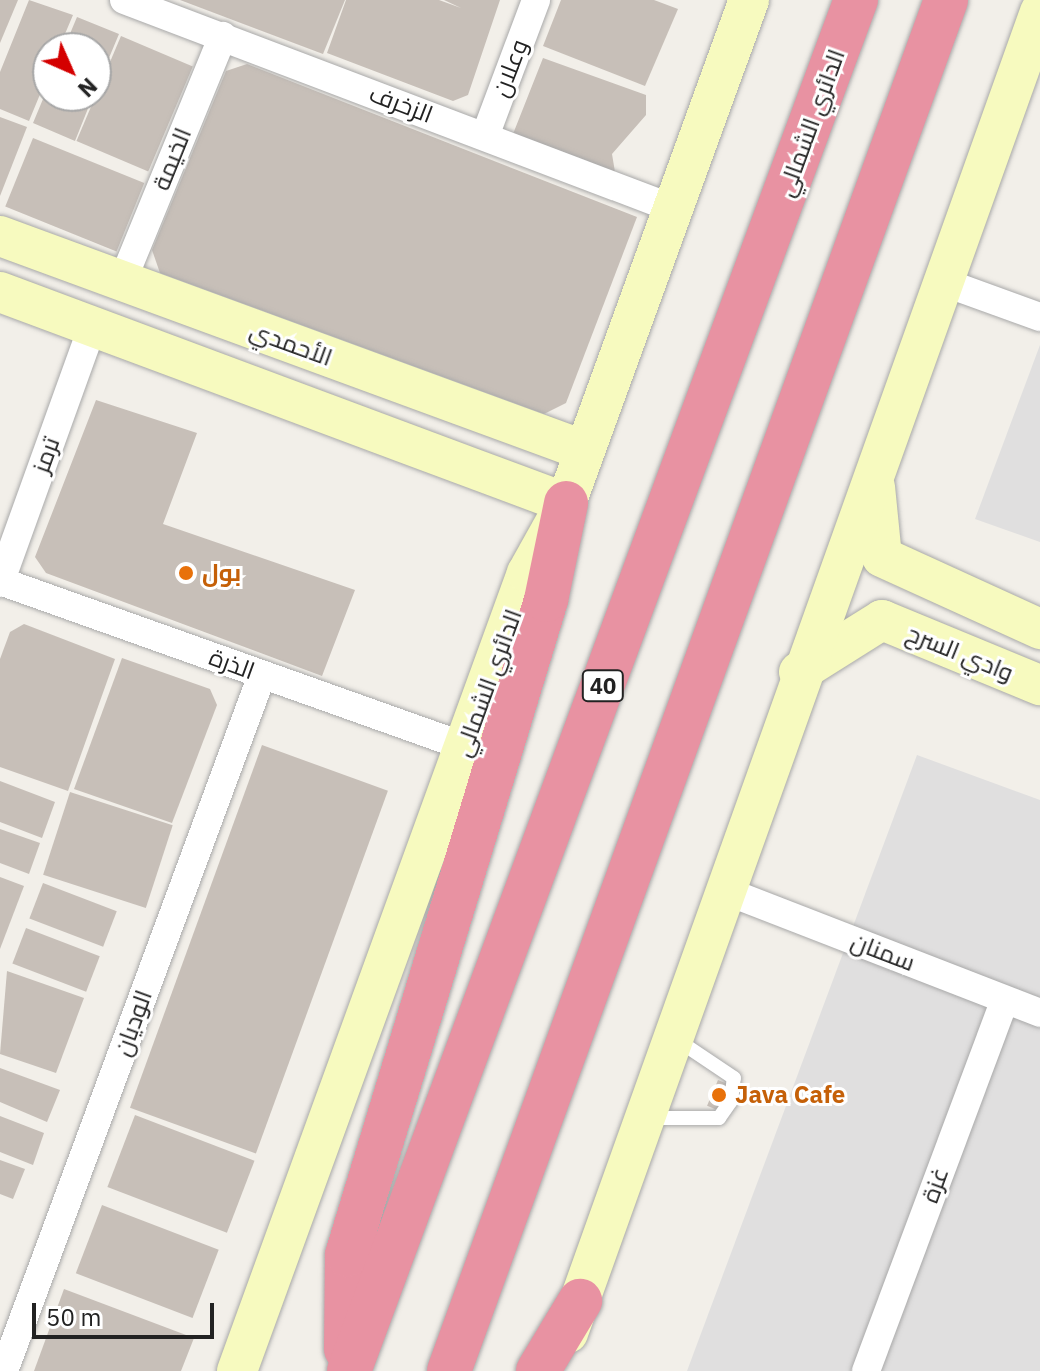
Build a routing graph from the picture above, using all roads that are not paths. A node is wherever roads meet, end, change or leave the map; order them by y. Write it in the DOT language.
graph roads {
  1 [pos="124,0"];
  2 [pos="536,0"];
  3 [pos="749,0"];
  4 [pos="856,0"];
  5 [pos="946,0"];
  6 [pos="1040,12"];
  7 [pos="223,36"];
  8 [pos="485,136"];
  9 [pos="677,210"];
  10 [pos="0,236"];
  11 [pos="122,282"];
  12 [pos="946,283"];
  13 [pos="0,292"];
  14 [pos="1040,317"];
  15 [pos="92,327"];
  16 [pos="583,450"];
  17 [pos="874,481"];
  18 [pos="566,503"];
  19 [pos="0,582"];
  20 [pos="976,605"];
  21 [pos="1040,629"];
  22 [pos="955,653"];
  23 [pos="799,672"];
  24 [pos="262,675"];
  25 [pos="1040,685"];
  26 [pos="465,747"];
  27 [pos="726,891"];
  28 [pos="1005,1000"];
  29 [pos="1040,1013"];
  30 [pos="674,1038"];
  31 [pos="645,1118"];
  32 [pos="580,1301"];
  33 [pos="4,1371"];
  34 [pos="237,1371"];
  35 [pos="348,1371"];
  36 [pos="449,1371"];
  37 [pos="538,1371"];
  38 [pos="554,1371"];
  39 [pos="866,1371"];
  1 -- 7 [label="street, الزخرف"];
  2 -- 8 [label="street, وعلان"];
  3 -- 9 [label="street, الدائري الشمالي"];
  4 -- 35 [label="highway, الدائري الشمالي / 40"];
  5 -- 36 [label="highway"];
  6 -- 12 [label="street"];
  7 -- 8 [label="street, الزخرف"];
  7 -- 11 [label="street, الخيمة"];
  8 -- 9 [label="street, الزخرف"];
  9 -- 16 [label="street, الدائري الشمالي"];
  10 -- 11 [label="street, الأحمدي"];
  11 -- 16 [label="street, الأحمدي"];
  12 -- 14 [label="street"];
  12 -- 17 [label="street"];
  13 -- 15 [label="street"];
  15 -- 18 [label="street"];
  15 -- 19 [label="street, ترمز"];
  16 -- 18 [label="street, الدائري الشمالي"];
  17 -- 20 [label="street, وادي السرح"];
  17 -- 23 [label="street"];
  18 -- 26 [label="street, الدائري الشمالي"];
  18 -- 35 [label="highway"];
  19 -- 24 [label="street, الذرة"];
  20 -- 21 [label="street, وادي السرح"];
  20 -- 22 [label="street"];
  22 -- 23 [label="street, وادي السرح"];
  22 -- 25 [label="street, وادي السرح"];
  23 -- 27 [label="street"];
  24 -- 26 [label="street, الذرة"];
  24 -- 33 [label="street, الوديان"];
  26 -- 34 [label="street, الدائري الشمالي"];
  27 -- 28 [label="street, سمنان"];
  27 -- 30 [label="street"];
  28 -- 29 [label="street, سمنان"];
  28 -- 39 [label="street, غزة"];
  30 -- 31 [label="street"];
  30 -- 31 [label="lane"];
  31 -- 32 [label="street"];
  32 -- 37 [label="highway"];
  32 -- 38 [label="street"];
}
